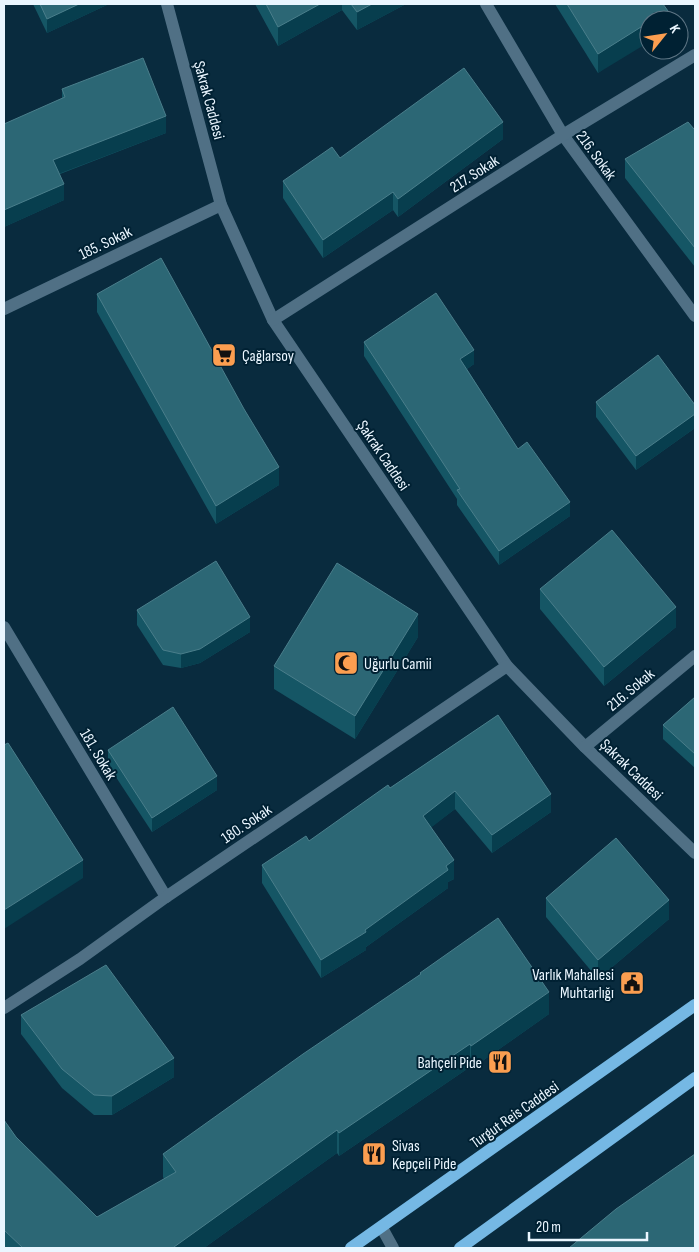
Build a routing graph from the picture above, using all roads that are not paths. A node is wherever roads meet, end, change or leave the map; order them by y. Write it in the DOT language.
graph roads {
  1 [pos="168,4"];
  2 [pos="486,4"];
  3 [pos="695,55"];
  4 [pos="563,135"];
  5 [pos="221,205"];
  6 [pos="4,310"];
  7 [pos="695,316"];
  8 [pos="273,320"];
  9 [pos="4,627"];
  10 [pos="695,656"];
  11 [pos="507,666"];
  12 [pos="585,747"];
  13 [pos="695,853"];
  14 [pos="166,897"];
  15 [pos="695,1005"];
  16 [pos="4,1008"];
  17 [pos="695,1078"];
  18 [pos="382,1228"];
  19 [pos="351,1248"];
  20 [pos="393,1248"];
  21 [pos="460,1248"];
  1 -- 5 [label="street, Şakrak Caddesi"];
  2 -- 4 [label="street, 216. Sokak"];
  3 -- 4 [label="street, 217. Sokak"];
  4 -- 7 [label="street, 216. Sokak"];
  4 -- 8 [label="street, 217. Sokak"];
  5 -- 6 [label="street, 185. Sokak"];
  5 -- 8 [label="street, Şakrak Caddesi"];
  8 -- 11 [label="street, Şakrak Caddesi"];
  9 -- 14 [label="street, 181. Sokak"];
  10 -- 12 [label="street, 216. Sokak"];
  11 -- 12 [label="street, Şakrak Caddesi"];
  11 -- 14 [label="street, 180. Sokak"];
  12 -- 13 [label="street, Şakrak Caddesi"];
  14 -- 16 [label="street, 180. Sokak"];
  15 -- 18 [label="main road, Turgut Reis Caddesi"];
  17 -- 21 [label="main road"];
  18 -- 19 [label="main road, Turgut Reis Caddesi"];
  18 -- 20 [label="street"];
}
